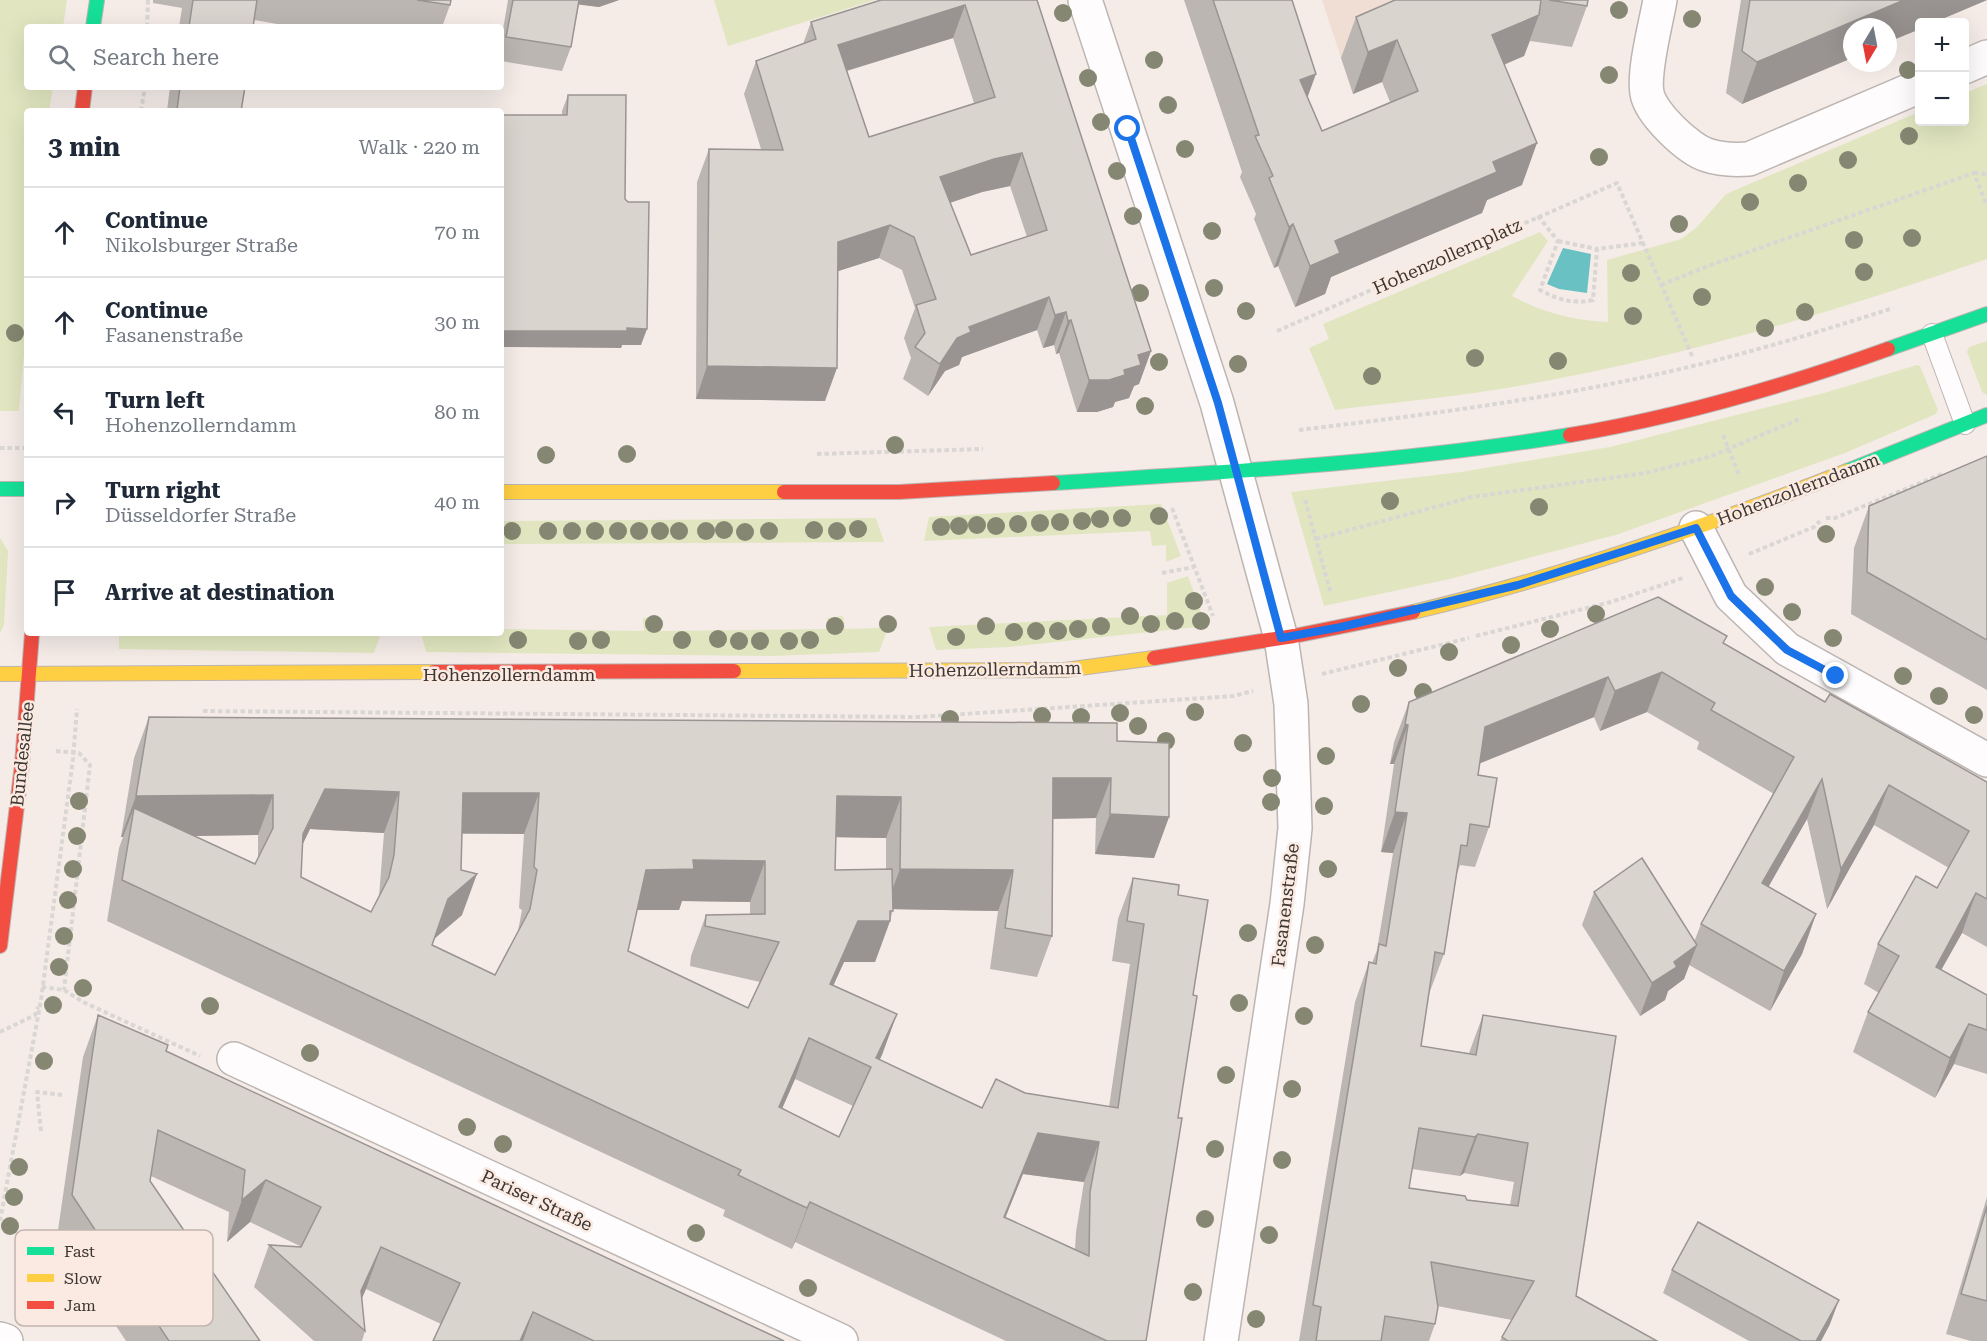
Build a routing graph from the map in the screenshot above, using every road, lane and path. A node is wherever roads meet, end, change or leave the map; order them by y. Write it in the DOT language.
graph roads {
  1 [pos="97,0"];
  2 [pos="148,0"];
  3 [pos="1085,0"];
  4 [pos="1660,0"];
  5 [pos="93,24"];
  6 [pos="147,24"];
  7 [pos="1987,57"];
  8 [pos="1969,65"];
  9 [pos="1915,88"];
  10 [pos="86,90"];
  11 [pos="144,90"];
  12 [pos="82,108"];
  13 [pos="142,108"];
  14 [pos="1974,173"];
  15 [pos="1987,174"];
  16 [pos="1987,206"];
  17 [pos="1537,216"];
  18 [pos="1558,241"];
  19 [pos="1643,243"];
  20 [pos="1597,249"];
  21 [pos="1661,285"];
  22 [pos="1902,304"];
  23 [pos="1987,314"];
  24 [pos="1277,331"];
  25 [pos="1932,334"];
  26 [pos="1693,358"];
  27 [pos="1987,415"];
  28 [pos="1806,416"];
  29 [pos="1965,424"];
  30 [pos="1296,430"];
  31 [pos="1721,430"];
  32 [pos="0,448"];
  33 [pos="24,448"];
  34 [pos="1728,448"];
  35 [pos="990,449"];
  36 [pos="814,454"];
  37 [pos="1237,471"];
  38 [pos="1943,473"];
  39 [pos="1741,480"];
  40 [pos="0,489"];
  41 [pos="24,489"];
  42 [pos="1303,490"];
  43 [pos="504,492"];
  44 [pos="1170,505"];
  45 [pos="1696,528"];
  46 [pos="1316,539"];
  47 [pos="1739,558"];
  48 [pos="1194,567"];
  49 [pos="1162,573"];
  50 [pos="1684,577"];
  51 [pos="1334,604"];
  52 [pos="1216,622"];
  53 [pos="32,636"];
  54 [pos="1281,638"];
  55 [pos="1364,664"];
  56 [pos="30,673"];
  57 [pos="0,674"];
  58 [pos="1233,696"];
  59 [pos="239,712"];
  60 [pos="79,753"];
  61 [pos="73,759"];
  62 [pos="1987,760"];
  63 [pos="0,941"];
  64 [pos="42,987"];
  65 [pos="64,990"];
  66 [pos="41,1000"];
  67 [pos="0,1032"];
  68 [pos="234,1059"];
  69 [pos="63,1095"];
  70 [pos="40,1131"];
  71 [pos="0,1221"];
  72 [pos="0,1339"];
  73 [pos="6,1341"];
  74 [pos="840,1341"];
  75 [pos="1221,1341"];
  1 -- 5 [label="main road"];
  2 -- 6 [label="path"];
  3 -- 37 [label="street, Fasanenstraße"];
  4 -- 9 [label="street"];
  7 -- 8 [label="street"];
  10 -- 12 [label="main road"];
  11 -- 13 [label="path"];
  14 -- 15 [label="path"];
  14 -- 16 [label="path"];
  14 -- 21 [label="path"];
  17 -- 18 [label="path"];
  17 -- 19 [label="path, Hohenzollernplatz"];
  17 -- 24 [label="path, Hohenzollernplatz"];
  18 -- 20 [label="path"];
  18 -- 20 [label="path"];
  19 -- 20 [label="path"];
  19 -- 21 [label="path"];
  21 -- 26 [label="path"];
  22 -- 30 [label="path"];
  23 -- 25 [label="main road"];
  25 -- 29 [label="lane"];
  25 -- 37 [label="main road"];
  27 -- 29 [label="main road, Hohenzollerndamm"];
  28 -- 34 [label="path"];
  29 -- 45 [label="main road, Hohenzollerndamm"];
  31 -- 34 [label="path"];
  32 -- 33 [label="path"];
  34 -- 39 [label="path"];
  34 -- 46 [label="path"];
  35 -- 36 [label="path"];
  37 -- 43 [label="main road"];
  37 -- 54 [label="street, Fasanenstraße"];
  38 -- 47 [label="path"];
  40 -- 41 [label="main road"];
  42 -- 46 [label="path"];
  44 -- 48 [label="path"];
  45 -- 54 [label="main road, Hohenzollerndamm"];
  45 -- 62 [label="street"];
  46 -- 51 [label="path"];
  48 -- 49 [label="path"];
  48 -- 52 [label="path"];
  50 -- 55 [label="path"];
  53 -- 56 [label="main road, Bundesallee"];
  54 -- 56 [label="main road, Hohenzollerndamm"];
  54 -- 75 [label="street, Fasanenstraße"];
  56 -- 57 [label="main road, Hohenzollerndamm"];
  56 -- 63 [label="main road, Bundesallee"];
  58 -- 59 [label="path"];
  60 -- 65 [label="path"];
  61 -- 64 [label="path"];
  64 -- 65 [label="path"];
  64 -- 66 [label="path"];
  65 -- 68 [label="path"];
  66 -- 67 [label="path"];
  66 -- 71 [label="path"];
  68 -- 74 [label="street, Pariser Straße"];
  69 -- 70 [label="path"];
  72 -- 73 [label="street"];
}
